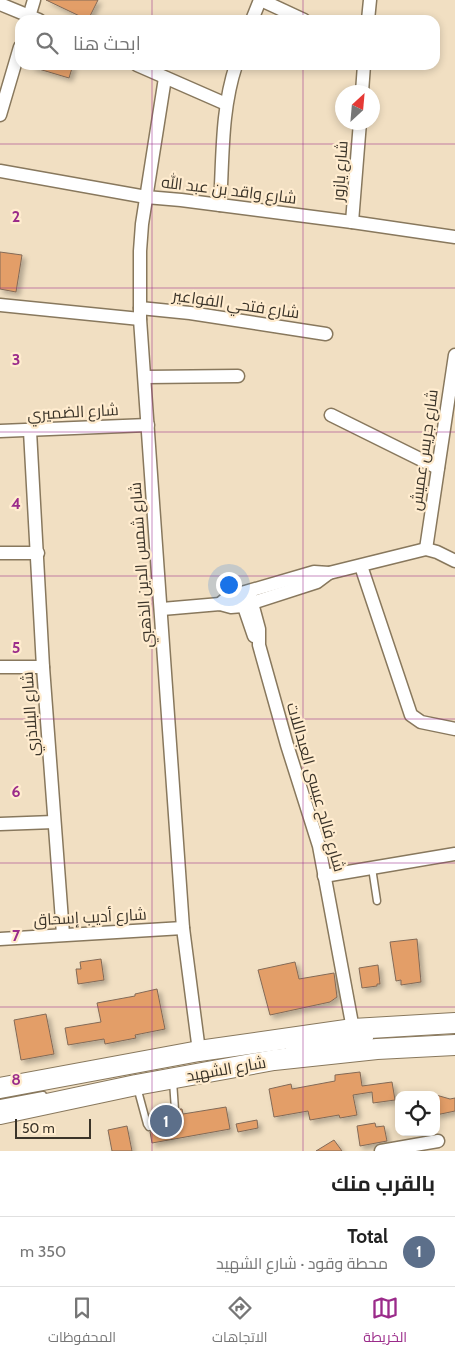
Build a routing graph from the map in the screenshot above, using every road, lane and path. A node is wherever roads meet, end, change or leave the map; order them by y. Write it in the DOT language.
graph roads {
  1 [pos="34,0"];
  2 [pos="261,0"];
  3 [pos="370,0"];
  4 [pos="0,4"];
  5 [pos="25,15"];
  6 [pos="32,15"];
  7 [pos="254,15"];
  8 [pos="293,15"];
  9 [pos="368,15"];
  10 [pos="15,64"];
  11 [pos="147,70"];
  12 [pos="234,70"];
  13 [pos="364,70"];
  14 [pos="164,78"];
  15 [pos="363,85"];
  16 [pos="226,104"];
  17 [pos="0,115"];
  18 [pos="359,130"];
  19 [pos="0,170"];
  20 [pos="146,197"];
  21 [pos="220,205"];
  22 [pos="352,222"];
  23 [pos="455,237"];
  24 [pos="0,305"];
  25 [pos="140,314"];
  26 [pos="326,334"];
  27 [pos="455,355"];
  28 [pos="146,376"];
  29 [pos="238,376"];
  30 [pos="331,415"];
  31 [pos="148,425"];
  32 [pos="0,431"];
  33 [pos="30,431"];
  34 [pos="438,468"];
  35 [pos="426,549"];
  36 [pos="0,553"];
  37 [pos="38,554"];
  38 [pos="455,561"];
  39 [pos="361,566"];
  40 [pos="246,599"];
  41 [pos="162,608"];
  42 [pos="0,667"];
  43 [pos="43,667"];
  44 [pos="455,729"];
  45 [pos="54,822"];
  46 [pos="0,824"];
  47 [pos="455,854"];
  48 [pos="372,868"];
  49 [pos="324,876"];
  50 [pos="377,901"];
  51 [pos="183,928"];
  52 [pos="63,934"];
  53 [pos="0,939"];
  54 [pos="455,1023"];
  55 [pos="455,1028"];
  56 [pos="353,1029"];
  57 [pos="379,1037"];
  58 [pos="455,1045"];
  59 [pos="281,1050"];
  60 [pos="199,1051"];
  61 [pos="228,1054"];
  62 [pos="173,1079"];
  63 [pos="136,1085"];
  64 [pos="0,1088"];
  65 [pos="0,1098"];
  66 [pos="0,1103"];
  67 [pos="175,1110"];
  68 [pos="0,1114"];
  69 [pos="149,1127"];
  70 [pos="438,1141"];
  71 [pos="381,1151"];
  1 -- 6 [label="street"];
  2 -- 7 [label="street"];
  2 -- 8 [label="street"];
  3 -- 9 [label="street"];
  4 -- 5 [label="street"];
  10 -- 17 [label="street"];
  11 -- 14 [label="street"];
  12 -- 16 [label="street"];
  13 -- 15 [label="street"];
  14 -- 16 [label="street"];
  14 -- 20 [label="street, شارع شمس الدين الذهبي"];
  16 -- 21 [label="street"];
  18 -- 22 [label="street, شارع يازور"];
  19 -- 20 [label="street, شارع واقد بن عبد الله"];
  20 -- 21 [label="street, شارع واقد بن عبد الله"];
  20 -- 25 [label="street, شارع شمس الدين الذهبي"];
  21 -- 22 [label="street, شارع واقد بن عبد الله"];
  22 -- 23 [label="street, شارع واقد بن عبد الله"];
  24 -- 25 [label="street, شارع فتحي الفواعير"];
  25 -- 26 [label="street, شارع فتحي الفواعير"];
  25 -- 28 [label="street, شارع شمس الدين الذهبي"];
  27 -- 34 [label="street, شارع جريس عميش"];
  28 -- 29 [label="street"];
  28 -- 31 [label="street, شارع شمس الدين الذهبي"];
  30 -- 34 [label="street"];
  31 -- 33 [label="street, شارع الضميري"];
  31 -- 41 [label="street, شارع شمس الدين الذهبي"];
  32 -- 33 [label="street, شارع الضميري"];
  33 -- 37 [label="street, شارع البلاذري"];
  34 -- 35 [label="street, شارع جريس عميش"];
  35 -- 38 [label="street"];
  35 -- 39 [label="street"];
  36 -- 37 [label="street"];
  37 -- 43 [label="street, شارع البلاذري"];
  39 -- 40 [label="street"];
  39 -- 44 [label="street"];
  40 -- 41 [label="street"];
  40 -- 49 [label="street, شارع فالح عيسى العبداللات"];
  41 -- 51 [label="street, شارع شمس الدين الذهبي"];
  42 -- 43 [label="street"];
  43 -- 45 [label="street, شارع البلاذري"];
  45 -- 46 [label="street"];
  45 -- 52 [label="street, شارع البلاذري"];
  47 -- 48 [label="street"];
  48 -- 49 [label="street"];
  48 -- 50 [label="lane"];
  49 -- 56 [label="street, شارع فالح عيسى العبداللات"];
  51 -- 52 [label="street, شارع أديب إسحاق"];
  51 -- 60 [label="street, شارع شمس الدين الذهبي"];
  52 -- 53 [label="street, شارع أديب إسحاق"];
  54 -- 56 [label="highway, شارع الشهيد"];
  55 -- 61 [label="lane"];
  56 -- 60 [label="highway, شارع الشهيد"];
  57 -- 59 [label="lane"];
  58 -- 62 [label="highway, شارع الشهيد"];
  60 -- 64 [label="highway, شارع الشهيد"];
  62 -- 63 [label="highway, شارع الشهيد"];
  62 -- 67 [label="lane"];
  63 -- 68 [label="highway, شارع الشهيد"];
  63 -- 69 [label="lane"];
  65 -- 66 [label="lane"];
  70 -- 71 [label="street"];
}
